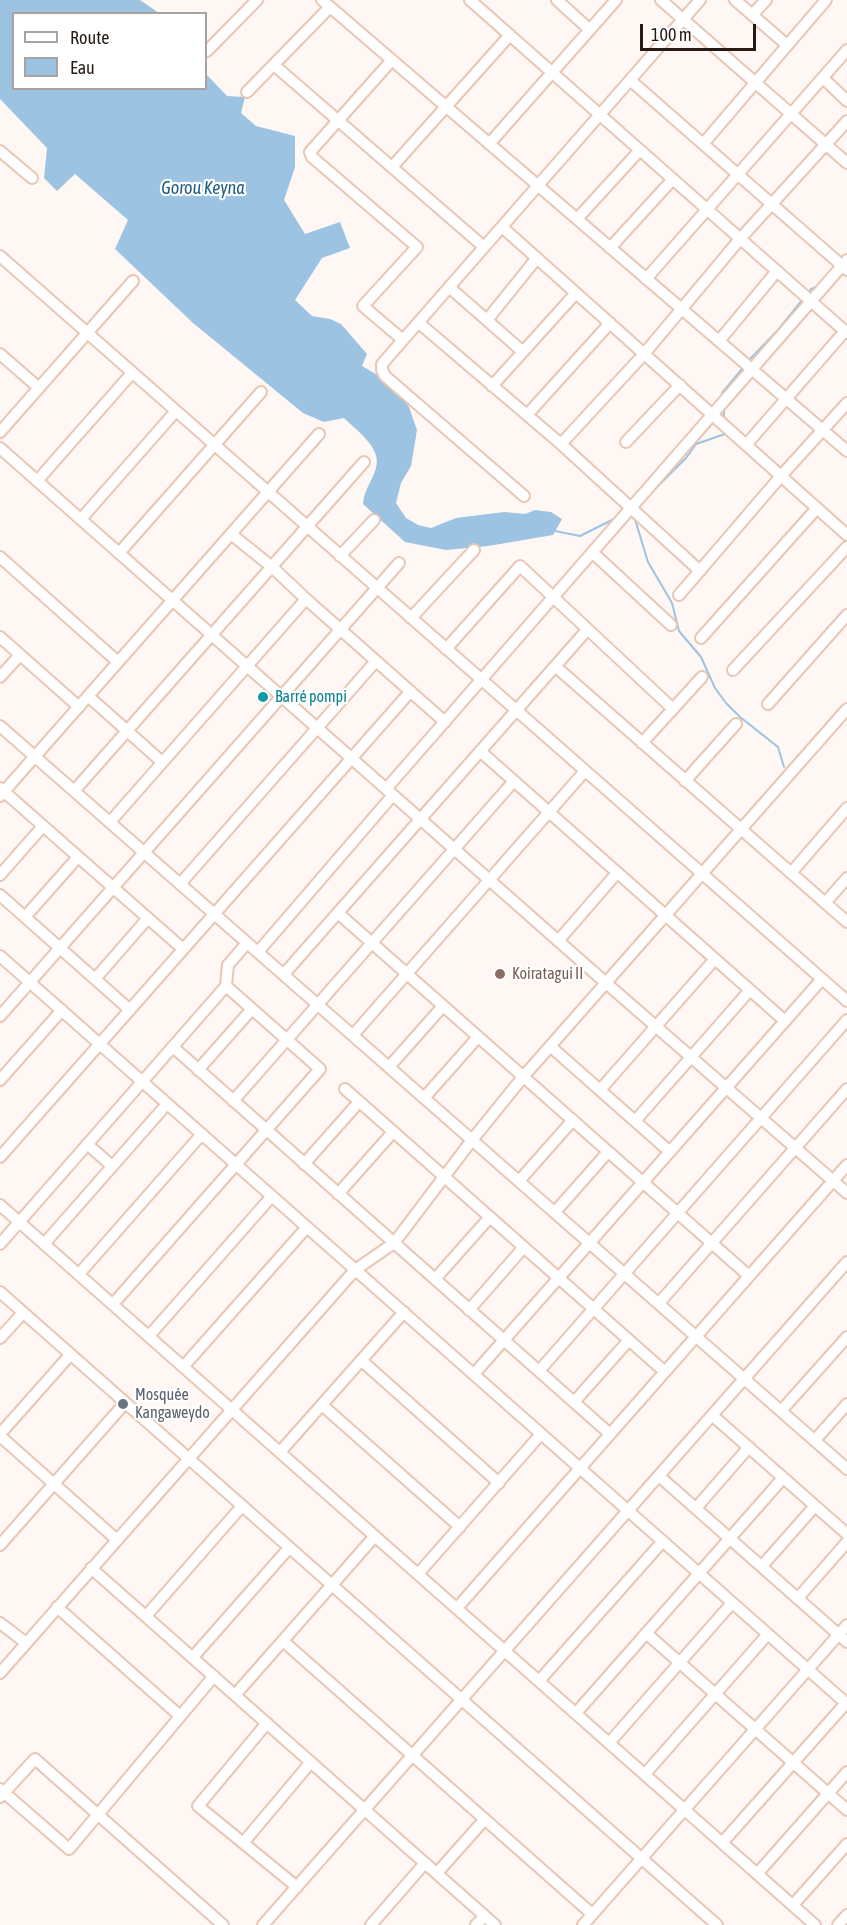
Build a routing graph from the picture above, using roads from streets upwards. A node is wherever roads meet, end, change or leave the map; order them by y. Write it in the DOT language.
graph roads {
  1 [pos="257,0"];
  2 [pos="470,0"];
  3 [pos="557,0"];
  4 [pos="616,0"];
  5 [pos="661,0"];
  6 [pos="700,0"];
  7 [pos="735,0"];
  8 [pos="766,0"];
  9 [pos="826,0"];
  10 [pos="326,4"];
  11 [pos="752,15"];
  12 [pos="683,20"];
  13 [pos="590,30"];
  14 [pos="510,35"];
  15 [pos="788,45"];
  16 [pos="847,50"];
  17 [pos="207,51"];
  18 [pos="392,60"];
  19 [pos="274,65"];
  20 [pos="552,72"];
  21 [pos="823,78"];
  22 [pos="630,80"];
  23 [pos="755,83"];
  24 [pos="247,92"];
  25 [pos="847,100"];
  26 [pos="446,107"];
  27 [pos="791,114"];
  28 [pos="600,115"];
  29 [pos="338,121"];
  30 [pos="847,121"];
  31 [pos="489,144"];
  32 [pos="702,144"];
  33 [pos="826,145"];
  34 [pos="640,150"];
  35 [pos="0,151"];
  36 [pos="847,163"];
  37 [pos="392,167"];
  38 [pos="738,175"];
  39 [pos="32,178"];
  40 [pos="673,179"];
  41 [pos="538,186"];
  42 [pos="772,205"];
  43 [pos="707,209"];
  44 [pos="577,219"];
  45 [pos="502,227"];
  46 [pos="740,238"];
  47 [pos="484,247"];
  48 [pos="610,248"];
  49 [pos="0,256"];
  50 [pos="537,258"];
  51 [pos="845,266"];
  52 [pos="777,271"];
  53 [pos="646,279"];
  54 [pos="133,282"];
  55 [pos="449,287"];
  56 [pos="576,293"];
  57 [pos="811,301"];
  58 [pos="681,309"];
  59 [pos="487,320"];
  60 [pos="419,323"];
  61 [pos="610,323"];
  62 [pos="846,332"];
  63 [pos="87,333"];
  64 [pos="403,340"];
  65 [pos="719,341"];
  66 [pos="522,351"];
  67 [pos="0,354"];
  68 [pos="644,354"];
  69 [pos="751,369"];
  70 [pos="132,373"];
  71 [pos="492,386"];
  72 [pos="680,386"];
  73 [pos="39,388"];
  74 [pos="261,392"];
  75 [pos="787,399"];
  76 [pos="847,403"];
  77 [pos="176,411"];
  78 [pos="712,414"];
  79 [pos="526,415"];
  80 [pos="822,429"];
  81 [pos="0,432"];
  82 [pos="319,434"];
  83 [pos="626,442"];
  84 [pos="561,444"];
  85 [pos="215,445"];
  86 [pos="746,445"];
  87 [pos="0,448"];
  88 [pos="847,451"];
  89 [pos="364,462"];
  90 [pos="780,476"];
  91 [pos="37,481"];
  92 [pos="268,492"];
  93 [pos="524,496"];
  94 [pos="817,508"];
  95 [pos="632,509"];
  96 [pos="81,519"];
  97 [pos="374,520"];
  98 [pos="307,527"];
  99 [pos="231,534"];
  100 [pos="847,535"];
  101 [pos="847,547"];
  102 [pos="474,550"];
  103 [pos="593,553"];
  104 [pos="119,554"];
  105 [pos="340,556"];
  106 [pos="0,557"];
  107 [pos="399,563"];
  108 [pos="272,567"];
  109 [pos="700,571"];
  110 [pos="377,588"];
  111 [pos="679,595"];
  112 [pos="553,597"];
  113 [pos="306,599"];
  114 [pos="172,600"];
  115 [pos="847,615"];
  116 [pos="411,618"];
  117 [pos="671,625"];
  118 [pos="340,630"];
  119 [pos="587,630"];
  120 [pos="212,635"];
  121 [pos="0,637"];
  122 [pos="701,638"];
  123 [pos="446,649"];
  124 [pos="20,655"];
  125 [pos="376,661"];
  126 [pos="118,662"];
  127 [pos="247,666"];
  128 [pos="555,666"];
  129 [pos="733,669"];
  130 [pos="0,677"];
  131 [pos="702,677"];
  132 [pos="481,680"];
  133 [pos="410,692"];
  134 [pos="88,696"];
  135 [pos="281,697"];
  136 [pos="768,704"];
  137 [pos="79,707"];
  138 [pos="673,709"];
  139 [pos="847,709"];
  140 [pos="516,711"];
  141 [pos="445,722"];
  142 [pos="736,724"];
  143 [pos="0,726"];
  144 [pos="317,728"];
  145 [pos="127,731"];
  146 [pos="642,743"];
  147 [pos="480,751"];
  148 [pos="35,757"];
  149 [pos="351,758"];
  150 [pos="162,762"];
  151 [pos="585,771"];
  152 [pos="514,781"];
  153 [pos="686,781"];
  154 [pos="74,791"];
  155 [pos="1,792"];
  156 [pos="389,792"];
  157 [pos="847,808"];
  158 [pos="549,812"];
  159 [pos="420,819"];
  160 [pos="110,822"];
  161 [pos="43,826"];
  162 [pos="741,829"];
  163 [pos="454,849"];
  164 [pos="144,852"];
  165 [pos="78,857"];
  166 [pos="617,873"];
  167 [pos="791,873"];
  168 [pos="702,874"];
  169 [pos="0,875"];
  170 [pos="847,878"];
  171 [pos="489,880"];
  172 [pos="180,884"];
  173 [pos="113,888"];
  174 [pos="0,895"];
  175 [pos="825,903"];
  176 [pos="338,913"];
  177 [pos="214,914"];
  178 [pos="665,915"];
  179 [pos="25,917"];
  180 [pos="148,918"];
  181 [pos="847,922"];
  182 [pos="558,941"];
  183 [pos="247,943"];
  184 [pos="371,943"];
  185 [pos="60,948"];
  186 [pos="183,949"];
  187 [pos="258,952"];
  188 [pos="0,956"];
  189 [pos="715,959"];
  190 [pos="406,974"];
  191 [pos="284,975"];
  192 [pos="95,979"];
  193 [pos="822,979"];
  194 [pos="30,982"];
  195 [pos="606,983"];
  196 [pos="226,986"];
  197 [pos="750,990"];
  198 [pos="847,1001"];
  199 [pos="317,1004"];
  200 [pos="442,1006"];
  201 [pos="252,1009"];
  202 [pos="130,1010"];
  203 [pos="62,1011"];
  204 [pos="0,1016"];
  205 [pos="847,1020"];
  206 [pos="785,1021"];
  207 [pos="656,1026"];
  208 [pos="352,1035"];
  209 [pos="477,1037"];
  210 [pos="286,1040"];
  211 [pos="100,1044"];
  212 [pos="550,1046"];
  213 [pos="172,1047"];
  214 [pos="691,1057"];
  215 [pos="389,1067"];
  216 [pos="198,1070"];
  217 [pos="523,1077"];
  218 [pos="0,1080"];
  219 [pos="142,1082"];
  220 [pos="726,1088"];
  221 [pos="345,1089"];
  222 [pos="847,1089"];
  223 [pos="600,1090"];
  224 [pos="424,1098"];
  225 [pos="233,1101"];
  226 [pos="359,1102"];
  227 [pos="167,1104"];
  228 [pos="761,1118"];
  229 [pos="573,1120"];
  230 [pos="635,1120"];
  231 [pos="266,1130"];
  232 [pos="393,1132"];
  233 [pos="202,1134"];
  234 [pos="472,1140"];
  235 [pos="87,1144"];
  236 [pos="795,1148"];
  237 [pos="608,1152"];
  238 [pos="670,1152"];
  239 [pos="0,1157"];
  240 [pos="236,1164"];
  241 [pos="304,1164"];
  242 [pos="847,1165"];
  243 [pos="112,1166"];
  244 [pos="445,1178"];
  245 [pos="519,1181"];
  246 [pos="833,1181"];
  247 [pos="643,1183"];
  248 [pos="847,1193"];
  249 [pos="338,1194"];
  250 [pos="272,1196"];
  251 [pos="0,1205"];
  252 [pos="555,1212"];
  253 [pos="677,1213"];
  254 [pos="490,1217"];
  255 [pos="19,1222"];
  256 [pos="307,1227"];
  257 [pos="394,1243"];
  258 [pos="590,1243"];
  259 [pos="711,1243"];
  260 [pos="0,1244"];
  261 [pos="44,1244"];
  262 [pos="524,1247"];
  263 [pos="847,1262"];
  264 [pos="355,1270"];
  265 [pos="624,1273"];
  266 [pos="79,1274"];
  267 [pos="749,1276"];
  268 [pos="559,1278"];
  269 [pos="435,1279"];
  270 [pos="0,1292"];
  271 [pos="658,1303"];
  272 [pos="113,1305"];
  273 [pos="593,1309"];
  274 [pos="470,1310"];
  275 [pos="23,1312"];
  276 [pos="404,1312"];
  277 [pos="149,1336"];
  278 [pos="696,1336"];
  279 [pos="847,1337"];
  280 [pos="0,1338"];
  281 [pos="504,1340"];
  282 [pos="629,1340"];
  283 [pos="70,1354"];
  284 [pos="363,1361"];
  285 [pos="183,1367"];
  286 [pos="539,1371"];
  287 [pos="665,1372"];
  288 [pos="474,1374"];
  289 [pos="745,1379"];
  290 [pos="574,1402"];
  291 [pos="125,1403"];
  292 [pos="847,1404"];
  293 [pos="322,1405"];
  294 [pos="231,1409"];
  295 [pos="782,1411"];
  296 [pos="712,1415"];
  297 [pos="542,1434"];
  298 [pos="610,1434"];
  299 [pos="0,1435"];
  300 [pos="815,1440"];
  301 [pos="749,1448"];
  302 [pos="280,1452"];
  303 [pos="188,1458"];
  304 [pos="580,1468"];
  305 [pos="847,1469"];
  306 [pos="659,1476"];
  307 [pos="783,1478"];
  308 [pos="499,1483"];
  309 [pos="54,1484"];
  310 [pos="242,1506"];
  311 [pos="815,1506"];
  312 [pos="696,1508"];
  313 [pos="628,1511"];
  314 [pos="460,1527"];
  315 [pos="847,1534"];
  316 [pos="375,1536"];
  317 [pos="730,1538"];
  318 [pos="116,1539"];
  319 [pos="663,1541"];
  320 [pos="847,1542"];
  321 [pos="0,1545"];
  322 [pos="289,1548"];
  323 [pos="762,1566"];
  324 [pos="91,1568"];
  325 [pos="699,1573"];
  326 [pos="418,1574"];
  327 [pos="332,1586"];
  328 [pos="798,1598"];
  329 [pos="732,1603"];
  330 [pos="57,1607"];
  331 [pos="457,1608"];
  332 [pos="146,1616"];
  333 [pos="0,1623"];
  334 [pos="847,1625"];
  335 [pos="646,1633"];
  336 [pos="768,1634"];
  337 [pos="843,1638"];
  338 [pos="283,1641"];
  339 [pos="26,1643"];
  340 [pos="505,1651"];
  341 [pos="193,1658"];
  342 [pos="680,1662"];
  343 [pos="808,1669"];
  344 [pos="0,1673"];
  345 [pos="213,1676"];
  346 [pos="539,1681"];
  347 [pos="715,1694"];
  348 [pos="236,1695"];
  349 [pos="462,1700"];
  350 [pos="846,1703"];
  351 [pos="576,1713"];
  352 [pos="180,1716"];
  353 [pos="267,1723"];
  354 [pos="755,1729"];
  355 [pos="609,1743"];
  356 [pos="413,1756"];
  357 [pos="311,1762"];
  358 [pos="793,1762"];
  359 [pos="847,1772"];
  360 [pos="645,1774"];
  361 [pos="1,1793"];
  362 [pos="828,1793"];
  363 [pos="684,1809"];
  364 [pos="366,1810"];
  365 [pos="847,1810"];
  366 [pos="98,1814"];
  367 [pos="486,1819"];
  368 [pos="243,1843"];
  369 [pos="722,1843"];
  370 [pos="847,1844"];
  371 [pos="641,1858"];
  372 [pos="425,1863"];
  373 [pos="437,1873"];
  374 [pos="757,1874"];
  375 [pos="297,1887"];
  376 [pos="793,1905"];
  377 [pos="592,1914"];
  378 [pos="847,1915"];
  379 [pos="485,1916"];
  380 [pos="709,1923"];
  381 [pos="223,1925"];
  382 [pos="263,1925"];
  383 [pos="371,1925"];
  384 [pos="477,1925"];
  385 [pos="495,1925"];
  386 [pos="583,1925"];
  387 [pos="815,1925"];
  388 [pos="838,1925"];
  1 -- 17 [label="street"];
  2 -- 14 [label="street"];
  3 -- 13 [label="street"];
  4 -- 13 [label="street"];
  5 -- 12 [label="street"];
  6 -- 12 [label="street"];
  7 -- 11 [label="street"];
  8 -- 11 [label="street"];
  9 -- 15 [label="street"];
  10 -- 18 [label="street"];
  10 -- 19 [label="street"];
  11 -- 15 [label="street"];
  12 -- 22 [label="street"];
  12 -- 23 [label="street"];
  13 -- 20 [label="street"];
  14 -- 20 [label="street"];
  14 -- 26 [label="street"];
  15 -- 23 [label="street"];
  16 -- 21 [label="street"];
  18 -- 26 [label="street"];
  18 -- 29 [label="street"];
  19 -- 24 [label="street"];
  19 -- 29 [label="street"];
  20 -- 28 [label="street"];
  20 -- 31 [label="street"];
  21 -- 25 [label="street"];
  21 -- 27 [label="street"];
  22 -- 28 [label="street"];
  22 -- 32 [label="street"];
  23 -- 27 [label="street"];
  23 -- 32 [label="street"];
  26 -- 31 [label="street"];
  26 -- 37 [label="street"];
  27 -- 33 [label="street"];
  27 -- 38 [label="street"];
  28 -- 34 [label="street"];
  28 -- 41 [label="street"];
  29 -- 37 [label="street"];
  29 -- 64 [label="street"];
  30 -- 33 [label="street"];
  31 -- 41 [label="street"];
  32 -- 38 [label="street"];
  33 -- 36 [label="street"];
  33 -- 42 [label="street"];
  34 -- 40 [label="street"];
  34 -- 44 [label="street"];
  35 -- 39 [label="street"];
  37 -- 47 [label="street"];
  38 -- 42 [label="street"];
  38 -- 43 [label="street"];
  40 -- 43 [label="street"];
  40 -- 48 [label="street"];
  41 -- 44 [label="street"];
  41 -- 45 [label="street"];
  42 -- 46 [label="street"];
  42 -- 51 [label="street"];
  43 -- 46 [label="street"];
  43 -- 53 [label="street"];
  44 -- 48 [label="street"];
  45 -- 47 [label="street"];
  45 -- 50 [label="street"];
  46 -- 52 [label="street"];
  46 -- 58 [label="street"];
  47 -- 55 [label="street"];
  48 -- 53 [label="street"];
  49 -- 63 [label="street"];
  50 -- 56 [label="street"];
  50 -- 59 [label="street"];
  51 -- 57 [label="street"];
  52 -- 57 [label="street"];
  52 -- 65 [label="street"];
  53 -- 58 [label="street"];
  54 -- 63 [label="street"];
  55 -- 59 [label="street"];
  55 -- 60 [label="street"];
  56 -- 61 [label="street"];
  56 -- 66 [label="street"];
  57 -- 62 [label="street"];
  57 -- 69 [label="street"];
  58 -- 65 [label="street"];
  58 -- 68 [label="street"];
  59 -- 66 [label="street"];
  60 -- 64 [label="street"];
  60 -- 71 [label="street"];
  61 -- 68 [label="street"];
  61 -- 79 [label="street"];
  62 -- 75 [label="street"];
  63 -- 70 [label="street"];
  63 -- 73 [label="street"];
  64 -- 93 [label="street"];
  65 -- 69 [label="street"];
  66 -- 71 [label="street"];
  67 -- 73 [label="street"];
  68 -- 72 [label="street"];
  68 -- 84 [label="street"];
  69 -- 75 [label="street"];
  69 -- 78 [label="street"];
  70 -- 77 [label="street"];
  70 -- 91 [label="street"];
  71 -- 79 [label="street"];
  72 -- 78 [label="street"];
  72 -- 83 [label="street"];
  73 -- 81 [label="street"];
  74 -- 85 [label="street"];
  75 -- 80 [label="street"];
  75 -- 86 [label="street"];
  76 -- 80 [label="street"];
  77 -- 85 [label="street"];
  77 -- 96 [label="street"];
  78 -- 86 [label="street"];
  78 -- 95 [label="street"];
  79 -- 84 [label="street"];
  80 -- 88 [label="street"];
  80 -- 90 [label="street"];
  82 -- 92 [label="street"];
  84 -- 95 [label="street"];
  85 -- 92 [label="street"];
  85 -- 104 [label="street"];
  86 -- 90 [label="street"];
  87 -- 91 [label="street"];
  89 -- 98 [label="street"];
  90 -- 94 [label="street"];
  90 -- 109 [label="street"];
  91 -- 96 [label="street"];
  92 -- 98 [label="street"];
  92 -- 99 [label="street"];
  94 -- 100 [label="street"];
  94 -- 122 [label="street"];
  95 -- 103 [label="street"];
  95 -- 109 [label="street"];
  96 -- 104 [label="street"];
  97 -- 105 [label="street"];
  98 -- 105 [label="street"];
  98 -- 108 [label="street"];
  99 -- 108 [label="street"];
  99 -- 114 [label="street"];
  101 -- 129 [label="street"];
  102 -- 116 [label="street"];
  103 -- 112 [label="street"];
  103 -- 117 [label="street"];
  104 -- 114 [label="street"];
  105 -- 110 [label="street"];
  106 -- 126 [label="street"];
  107 -- 110 [label="street"];
  108 -- 113 [label="street"];
  108 -- 120 [label="street"];
  109 -- 111 [label="street"];
  110 -- 116 [label="street"];
  110 -- 118 [label="street"];
  112 -- 119 [label="street"];
  112 -- 123 [label="street"];
  112 -- 132 [label="street"];
  113 -- 118 [label="street"];
  113 -- 127 [label="street"];
  114 -- 120 [label="street"];
  114 -- 126 [label="street"];
  115 -- 136 [label="street"];
  116 -- 123 [label="street"];
  118 -- 125 [label="street"];
  118 -- 135 [label="street"];
  119 -- 128 [label="street"];
  119 -- 138 [label="street"];
  120 -- 127 [label="street"];
  120 -- 145 [label="street"];
  121 -- 124 [label="street"];
  123 -- 132 [label="street"];
  124 -- 130 [label="street"];
  124 -- 137 [label="street"];
  125 -- 133 [label="street"];
  125 -- 144 [label="street"];
  126 -- 134 [label="street"];
  127 -- 135 [label="street"];
  127 -- 150 [label="street"];
  128 -- 140 [label="street"];
  128 -- 146 [label="street"];
  131 -- 138 [label="street"];
  132 -- 140 [label="street"];
  132 -- 141 [label="street"];
  133 -- 141 [label="street"];
  133 -- 149 [label="street"];
  134 -- 137 [label="street"];
  134 -- 145 [label="street"];
  135 -- 144 [label="street"];
  135 -- 164 [label="street"];
  137 -- 148 [label="street"];
  138 -- 146 [label="street"];
  139 -- 162 [label="street"];
  140 -- 147 [label="street"];
  140 -- 151 [label="street"];
  141 -- 156 [label="street"];
  142 -- 153 [label="street"];
  143 -- 148 [label="street"];
  144 -- 149 [label="street"];
  144 -- 172 [label="street"];
  145 -- 150 [label="street"];
  145 -- 154 [label="street"];
  146 -- 153 [label="street"];
  147 -- 152 [label="street"];
  147 -- 159 [label="street"];
  148 -- 154 [label="street"];
  148 -- 155 [label="street"];
  149 -- 156 [label="street"];
  149 -- 177 [label="street"];
  150 -- 160 [label="street"];
  151 -- 158 [label="street"];
  151 -- 168 [label="street"];
  152 -- 158 [label="street"];
  152 -- 163 [label="street"];
  153 -- 162 [label="street"];
  154 -- 160 [label="street"];
  155 -- 161 [label="street"];
  156 -- 159 [label="street"];
  156 -- 187 [label="street"];
  157 -- 167 [label="street"];
  158 -- 166 [label="street"];
  158 -- 171 [label="street"];
  159 -- 163 [label="street"];
  159 -- 176 [label="street"];
  160 -- 164 [label="street"];
  161 -- 165 [label="street"];
  161 -- 169 [label="street"];
  162 -- 167 [label="street"];
  162 -- 168 [label="street"];
  163 -- 171 [label="street"];
  163 -- 184 [label="street"];
  164 -- 172 [label="street"];
  164 -- 173 [label="street"];
  165 -- 173 [label="street"];
  165 -- 179 [label="street"];
  166 -- 178 [label="street"];
  166 -- 182 [label="street"];
  167 -- 175 [label="street"];
  168 -- 178 [label="street"];
  168 -- 193 [label="street"];
  170 -- 175 [label="street"];
  171 -- 182 [label="street"];
  171 -- 190 [label="street"];
  172 -- 177 [label="street"];
  173 -- 180 [label="street"];
  173 -- 185 [label="street"];
  174 -- 179 [label="street"];
  175 -- 181 [label="street"];
  176 -- 184 [label="street"];
  176 -- 191 [label="street"];
  177 -- 183 [label="street"];
  177 -- 186 [label="street"];
  178 -- 189 [label="street"];
  178 -- 195 [label="street"];
  179 -- 185 [label="street"];
  180 -- 186 [label="street"];
  180 -- 192 [label="street"];
  182 -- 195 [label="street"];
  183 -- 187 [label="street"];
  183 -- 196 [label="street"];
  184 -- 190 [label="street"];
  184 -- 199 [label="street"];
  185 -- 192 [label="street"];
  185 -- 194 [label="street"];
  186 -- 202 [label="street"];
  187 -- 191 [label="street"];
  188 -- 194 [label="street"];
  189 -- 197 [label="street"];
  189 -- 207 [label="street"];
  190 -- 200 [label="street"];
  190 -- 208 [label="street"];
  191 -- 199 [label="street"];
  192 -- 202 [label="street"];
  193 -- 198 [label="street"];
  193 -- 206 [label="street"];
  194 -- 203 [label="street"];
  194 -- 204 [label="street"];
  195 -- 207 [label="street"];
  195 -- 212 [label="street"];
  196 -- 201 [label="street"];
  196 -- 213 [label="street"];
  197 -- 206 [label="street"];
  197 -- 214 [label="street"];
  199 -- 208 [label="street"];
  199 -- 210 [label="street"];
  200 -- 209 [label="street"];
  200 -- 215 [label="street"];
  201 -- 210 [label="street"];
  201 -- 216 [label="street"];
  202 -- 211 [label="street"];
  203 -- 211 [label="street"];
  203 -- 218 [label="street"];
  205 -- 228 [label="street"];
  206 -- 220 [label="street"];
  207 -- 214 [label="street"];
  207 -- 223 [label="street"];
  208 -- 215 [label="street"];
  209 -- 217 [label="street"];
  209 -- 224 [label="street"];
  210 -- 225 [label="street"];
  210 -- 231 [label="street"];
  211 -- 219 [label="street"];
  211 -- 239 [label="street"];
  212 -- 217 [label="street"];
  212 -- 223 [label="street"];
  213 -- 216 [label="street"];
  213 -- 219 [label="street"];
  214 -- 220 [label="street"];
  214 -- 230 [label="street"];
  215 -- 224 [label="street"];
  216 -- 225 [label="street"];
  217 -- 229 [label="street"];
  217 -- 234 [label="street"];
  219 -- 227 [label="street"];
  219 -- 235 [label="street"];
  220 -- 228 [label="street"];
  220 -- 238 [label="street"];
  221 -- 226 [label="street"];
  222 -- 236 [label="street"];
  223 -- 230 [label="street"];
  224 -- 234 [label="street"];
  225 -- 231 [label="street"];
  226 -- 232 [label="street"];
  226 -- 241 [label="street"];
  227 -- 233 [label="street"];
  227 -- 243 [label="street"];
  228 -- 236 [label="street"];
  228 -- 253 [label="street"];
  229 -- 237 [label="street"];
  229 -- 245 [label="street"];
  230 -- 238 [label="street"];
  231 -- 240 [label="street"];
  231 -- 241 [label="street"];
  232 -- 244 [label="street"];
  232 -- 249 [label="street"];
  233 -- 240 [label="street"];
  233 -- 266 [label="street"];
  234 -- 244 [label="street"];
  234 -- 245 [label="street"];
  235 -- 243 [label="street"];
  235 -- 255 [label="street"];
  236 -- 246 [label="street"];
  236 -- 259 [label="street"];
  237 -- 247 [label="street"];
  237 -- 252 [label="street"];
  238 -- 247 [label="street"];
  240 -- 250 [label="street"];
  240 -- 272 [label="street"];
  241 -- 249 [label="street"];
  242 -- 246 [label="street"];
  243 -- 261 [label="street"];
  244 -- 254 [label="street"];
  244 -- 257 [label="street"];
  245 -- 252 [label="street"];
  246 -- 248 [label="street"];
  246 -- 267 [label="street"];
  247 -- 253 [label="street"];
  247 -- 258 [label="street"];
  249 -- 257 [label="street"];
  250 -- 256 [label="street"];
  250 -- 277 [label="street"];
  251 -- 255 [label="street"];
  252 -- 258 [label="street"];
  253 -- 259 [label="street"];
  253 -- 265 [label="street"];
  254 -- 262 [label="street"];
  254 -- 269 [label="street"];
  255 -- 260 [label="street"];
  255 -- 261 [label="street"];
  256 -- 264 [label="street"];
  256 -- 285 [label="street"];
  257 -- 264 [label="street"];
  257 -- 269 [label="street"];
  258 -- 265 [label="street"];
  258 -- 268 [label="street"];
  259 -- 267 [label="street"];
  259 -- 271 [label="street"];
  261 -- 266 [label="street"];
  262 -- 268 [label="street"];
  262 -- 274 [label="street"];
  263 -- 289 [label="street"];
  264 -- 276 [label="street"];
  264 -- 294 [label="street"];
  265 -- 271 [label="street"];
  265 -- 273 [label="street"];
  266 -- 272 [label="street"];
  267 -- 278 [label="street"];
  268 -- 273 [label="street"];
  268 -- 281 [label="street"];
  269 -- 274 [label="street"];
  270 -- 275 [label="street"];
  271 -- 278 [label="street"];
  272 -- 277 [label="street"];
  273 -- 282 [label="street"];
  273 -- 286 [label="street"];
  274 -- 281 [label="street"];
  275 -- 280 [label="street"];
  275 -- 283 [label="street"];
  276 -- 284 [label="street"];
  276 -- 288 [label="street"];
  277 -- 285 [label="street"];
  278 -- 287 [label="street"];
  278 -- 289 [label="street"];
  279 -- 295 [label="street"];
  281 -- 286 [label="street"];
  281 -- 288 [label="street"];
  282 -- 287 [label="street"];
  282 -- 290 [label="street"];
  283 -- 291 [label="street"];
  283 -- 299 [label="street"];
  284 -- 293 [label="street"];
  284 -- 308 [label="street"];
  285 -- 294 [label="street"];
  286 -- 290 [label="street"];
  287 -- 298 [label="street"];
  288 -- 297 [label="street"];
  289 -- 295 [label="street"];
  289 -- 296 [label="street"];
  290 -- 298 [label="street"];
  291 -- 303 [label="street"];
  291 -- 309 [label="street"];
  292 -- 300 [label="street"];
  293 -- 302 [label="street"];
  293 -- 314 [label="street"];
  294 -- 302 [label="street"];
  294 -- 303 [label="street"];
  295 -- 300 [label="street"];
  296 -- 301 [label="street"];
  296 -- 306 [label="street"];
  297 -- 304 [label="street"];
  297 -- 308 [label="street"];
  298 -- 304 [label="street"];
  299 -- 309 [label="street"];
  300 -- 305 [label="street"];
  301 -- 307 [label="street"];
  301 -- 312 [label="street"];
  302 -- 316 [label="street"];
  303 -- 310 [label="street"];
  303 -- 318 [label="street"];
  304 -- 313 [label="street"];
  304 -- 331 [label="street"];
  306 -- 312 [label="street"];
  306 -- 313 [label="street"];
  307 -- 311 [label="street"];
  307 -- 317 [label="street"];
  308 -- 314 [label="street"];
  309 -- 318 [label="street"];
  309 -- 321 [label="street"];
  310 -- 322 [label="street"];
  310 -- 332 [label="street"];
  311 -- 315 [label="street"];
  311 -- 323 [label="street"];
  312 -- 317 [label="street"];
  313 -- 319 [label="street"];
  313 -- 340 [label="street"];
  314 -- 326 [label="street"];
  316 -- 326 [label="street"];
  316 -- 327 [label="street"];
  317 -- 323 [label="street"];
  317 -- 325 [label="street"];
  318 -- 324 [label="street"];
  319 -- 325 [label="street"];
  319 -- 346 [label="street"];
  320 -- 328 [label="street"];
  322 -- 327 [label="street"];
  322 -- 341 [label="street"];
  323 -- 328 [label="street"];
  324 -- 330 [label="street"];
  324 -- 332 [label="street"];
  325 -- 329 [label="street"];
  325 -- 335 [label="street"];
  326 -- 331 [label="street"];
  327 -- 338 [label="street"];
  327 -- 349 [label="street"];
  328 -- 337 [label="street"];
  329 -- 336 [label="street"];
  329 -- 342 [label="street"];
  330 -- 339 [label="street"];
  330 -- 352 [label="street"];
  331 -- 340 [label="street"];
  332 -- 341 [label="street"];
  333 -- 339 [label="street"];
  334 -- 337 [label="street"];
  335 -- 342 [label="street"];
  335 -- 351 [label="street"];
  336 -- 343 [label="street"];
  336 -- 347 [label="street"];
  337 -- 343 [label="street"];
  338 -- 348 [label="street"];
  338 -- 356 [label="street"];
  339 -- 344 [label="street"];
  340 -- 346 [label="street"];
  340 -- 349 [label="street"];
  341 -- 345 [label="street"];
  342 -- 347 [label="street"];
  342 -- 355 [label="street"];
  343 -- 350 [label="street"];
  343 -- 354 [label="street"];
  345 -- 348 [label="street"];
  345 -- 352 [label="street"];
  346 -- 351 [label="street"];
  347 -- 354 [label="street"];
  347 -- 360 [label="street"];
  348 -- 353 [label="street"];
  349 -- 356 [label="street"];
  349 -- 371 [label="street"];
  350 -- 358 [label="street"];
  351 -- 355 [label="street"];
  352 -- 366 [label="street"];
  353 -- 357 [label="street"];
  353 -- 368 [label="street"];
  354 -- 358 [label="street"];
  354 -- 363 [label="street"];
  355 -- 360 [label="street"];
  356 -- 364 [label="street"];
  356 -- 367 [label="street"];
  357 -- 364 [label="street"];
  357 -- 368 [label="street"];
  358 -- 362 [label="street"];
  358 -- 369 [label="street"];
  359 -- 362 [label="street"];
  360 -- 363 [label="street"];
  361 -- 366 [label="street"];
  361 -- 366 [label="street"];
  362 -- 365 [label="street"];
  362 -- 374 [label="street"];
  363 -- 369 [label="street"];
  363 -- 371 [label="street"];
  364 -- 372 [label="street"];
  364 -- 375 [label="street"];
  366 -- 381 [label="street"];
  367 -- 373 [label="street"];
  367 -- 377 [label="street"];
  368 -- 375 [label="street"];
  369 -- 374 [label="street"];
  370 -- 376 [label="street"];
  371 -- 377 [label="street"];
  371 -- 380 [label="street"];
  372 -- 373 [label="street"];
  372 -- 383 [label="street"];
  373 -- 379 [label="street"];
  374 -- 376 [label="street"];
  375 -- 382 [label="street"];
  376 -- 387 [label="street"];
  377 -- 386 [label="street"];
  378 -- 388 [label="street"];
  379 -- 384 [label="street"];
  379 -- 385 [label="street"];
}
